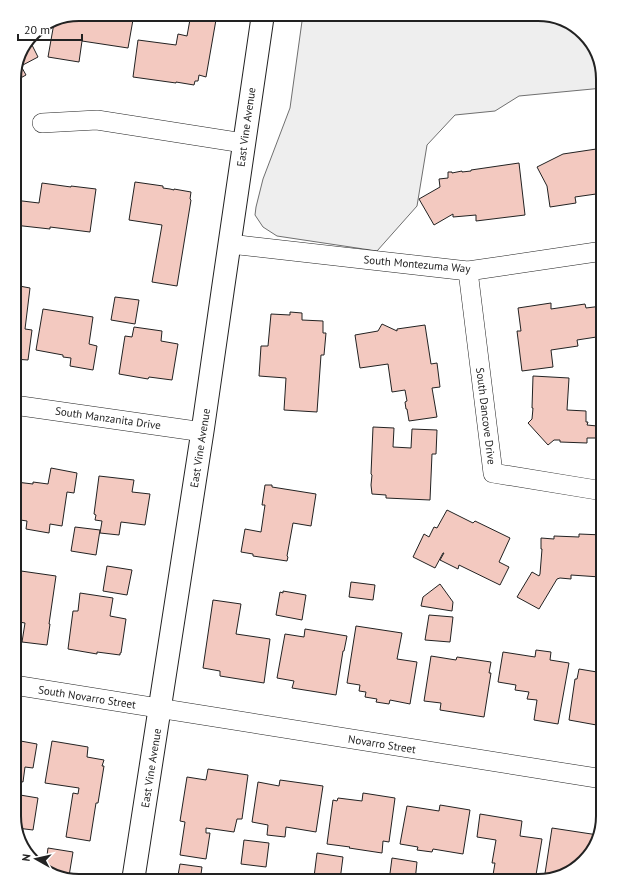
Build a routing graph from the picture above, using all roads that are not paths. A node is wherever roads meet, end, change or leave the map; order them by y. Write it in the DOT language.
graph roads {
  1 [pos="262,21"];
  2 [pos="42,123"];
  3 [pos="243,143"];
  4 [pos="230,244"];
  5 [pos="596,252"];
  6 [pos="468,271"];
  7 [pos="21,406"];
  8 [pos="203,432"];
  9 [pos="596,490"];
  10 [pos="21,686"];
  11 [pos="160,708"];
  12 [pos="596,778"];
  13 [pos="134,874"];
  1 -- 3 [label="street, East Vine Avenue"];
  2 -- 3 [label="street"];
  3 -- 4 [label="street, East Vine Avenue"];
  4 -- 6 [label="street, South Montezuma Way"];
  4 -- 8 [label="street, East Vine Avenue"];
  5 -- 6 [label="street, South Montezuma Way"];
  6 -- 9 [label="street, South Dancove Drive"];
  7 -- 8 [label="street, South Manzanita Drive"];
  8 -- 11 [label="street, East Vine Avenue"];
  10 -- 11 [label="street, South Novarro Street"];
  11 -- 12 [label="street, Novarro Street"];
  11 -- 13 [label="street, East Vine Avenue"];
}
